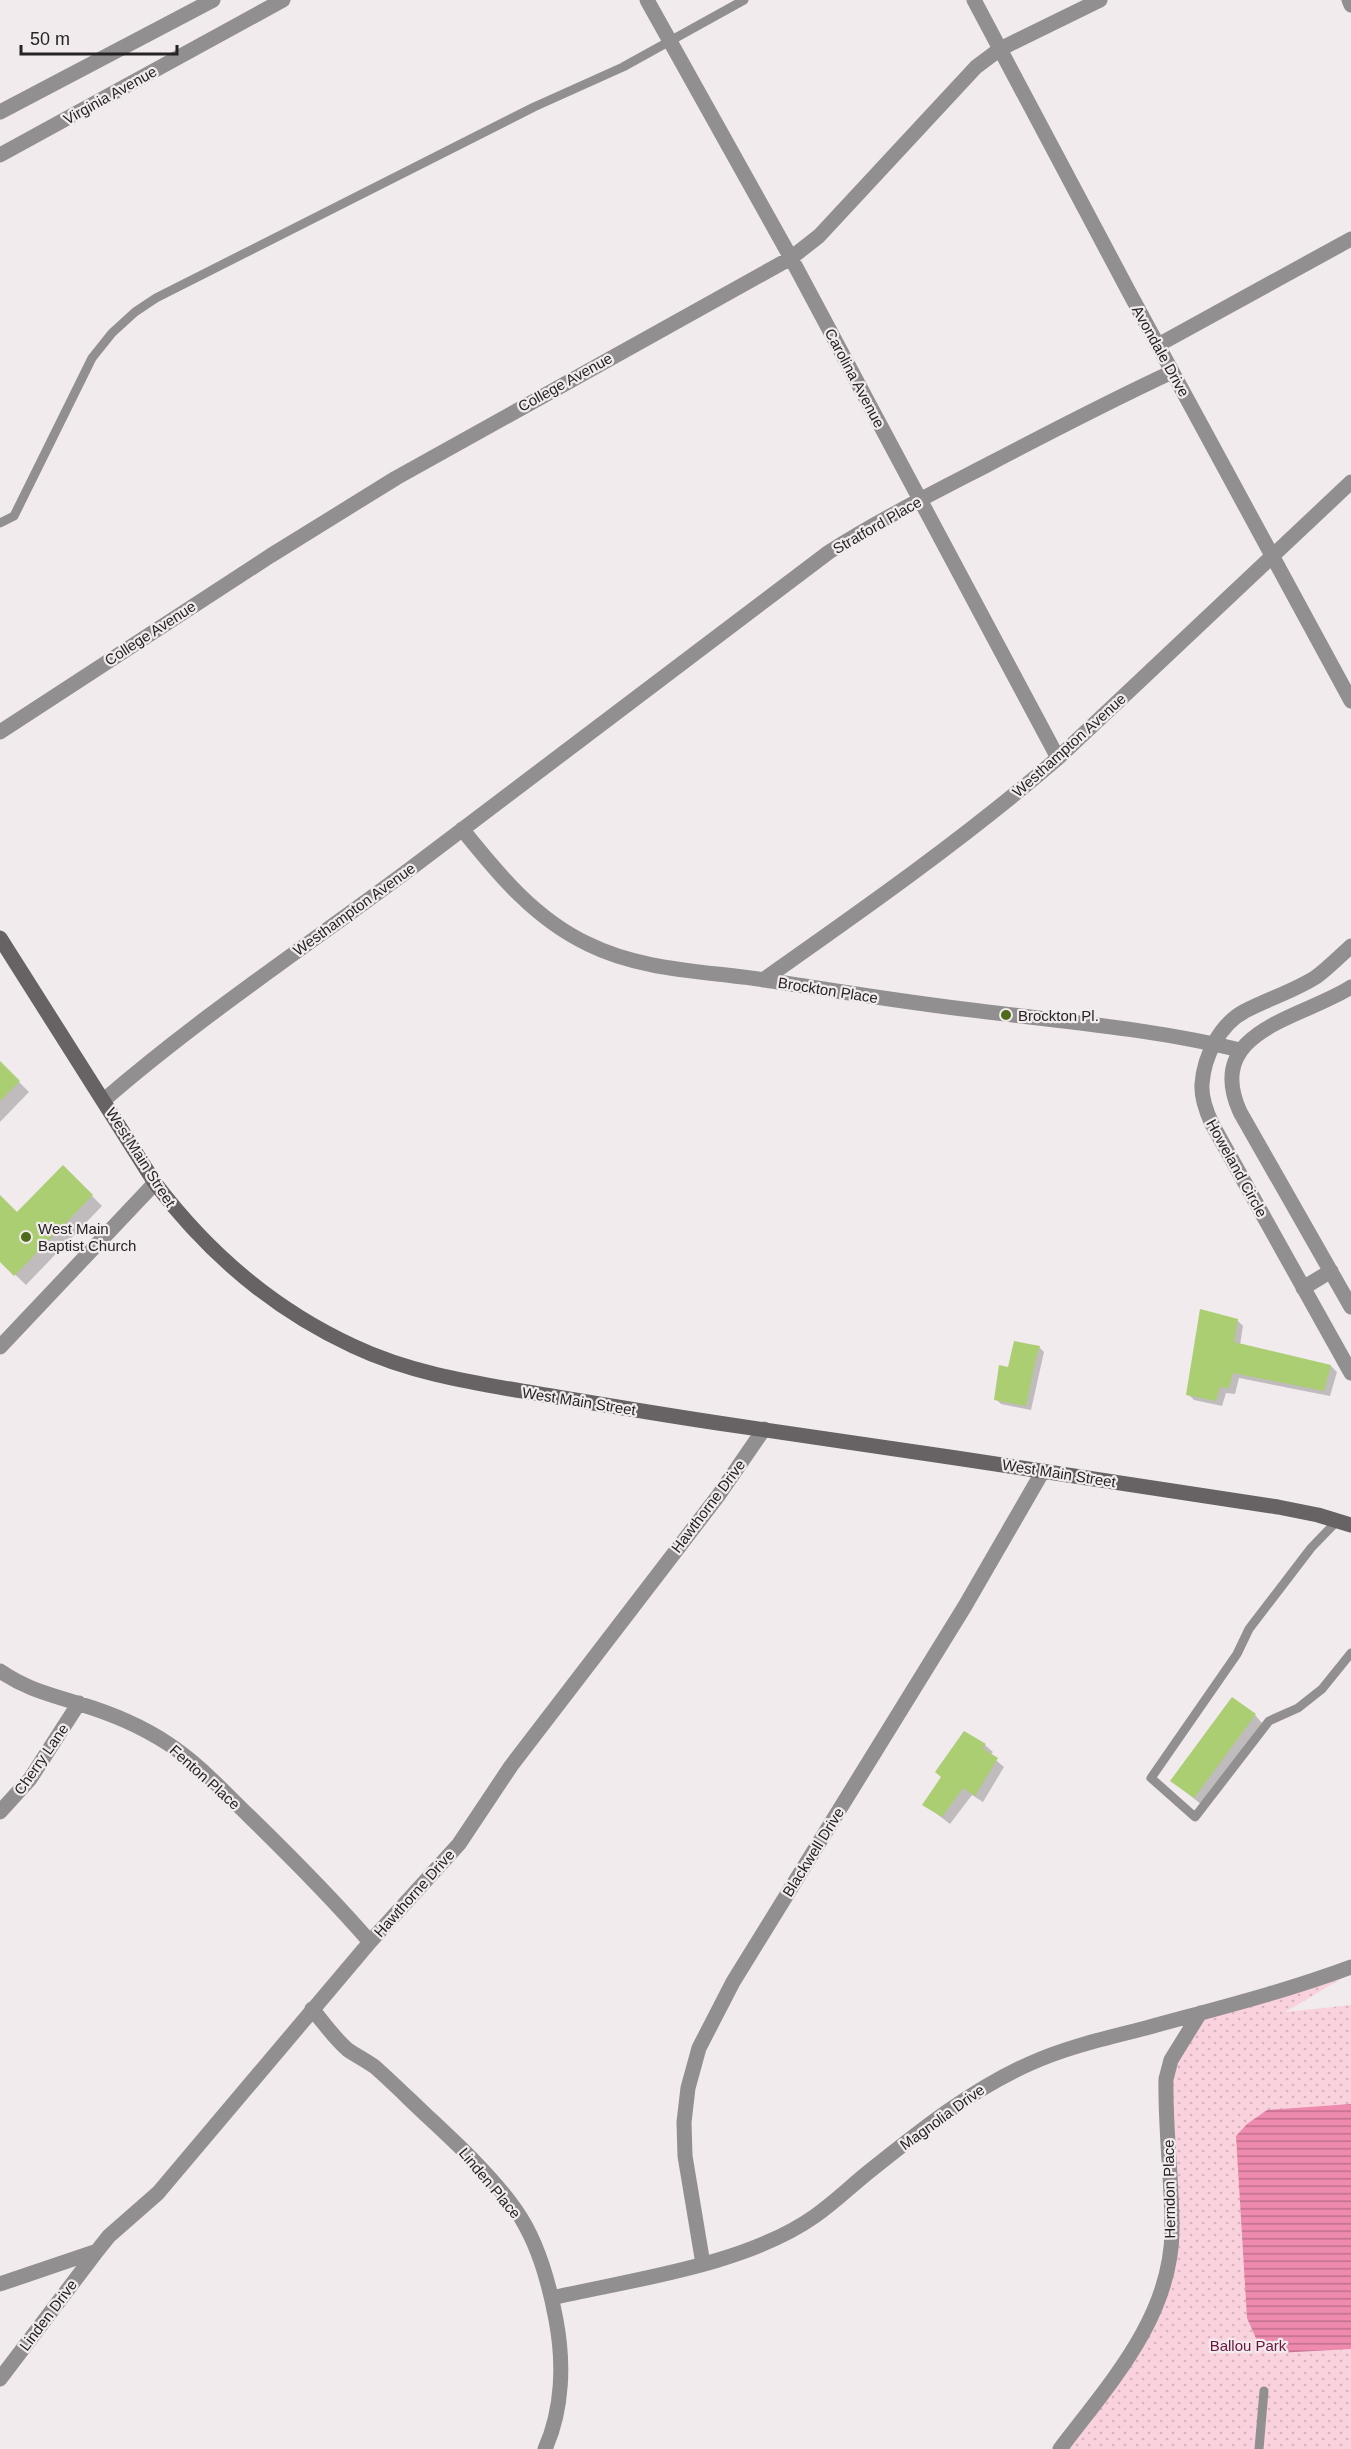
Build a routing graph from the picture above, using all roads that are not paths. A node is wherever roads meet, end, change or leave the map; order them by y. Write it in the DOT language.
graph roads {
  1 [pos="213,0"];
  2 [pos="283,0"];
  3 [pos="647,0"];
  4 [pos="744,0"];
  5 [pos="974,0"];
  6 [pos="1100,0"];
  7 [pos="1349,0"];
  8 [pos="1351,4"];
  9 [pos="669,42"];
  10 [pos="1000,49"];
  11 [pos="0,112"];
  12 [pos="0,155"];
  13 [pos="1351,239"];
  14 [pos="791,258"];
  15 [pos="1158,345"];
  16 [pos="1172,372"];
  17 [pos="1351,482"];
  18 [pos="920,500"];
  19 [pos="0,523"];
  20 [pos="1272,556"];
  21 [pos="1351,701"];
  22 [pos="607,720"];
  23 [pos="0,732"];
  24 [pos="1058,758"];
  25 [pos="462,829"];
  26 [pos="0,938"];
  27 [pos="1351,946"];
  28 [pos="763,980"];
  29 [pos="1351,987"];
  30 [pos="1213,1044"];
  31 [pos="1240,1050"];
  32 [pos="104,1100"];
  33 [pos="155,1183"];
  34 [pos="1331,1271"];
  35 [pos="1303,1288"];
  36 [pos="1351,1307"];
  37 [pos="0,1347"];
  38 [pos="1351,1373"];
  39 [pos="764,1429"];
  40 [pos="1043,1470"];
  41 [pos="1345,1523"];
  42 [pos="1351,1653"];
  43 [pos="0,1671"];
  44 [pos="79,1703"];
  45 [pos="0,1812"];
  46 [pos="370,1942"];
  47 [pos="1351,1967"];
  48 [pos="312,2009"];
  49 [pos="1200,2013"];
  50 [pos="97,2251"];
  51 [pos="703,2264"];
  52 [pos="0,2284"];
  53 [pos="552,2298"];
  54 [pos="0,2379"];
  55 [pos="1264,2391"];
  56 [pos="545,2449"];
  57 [pos="1060,2449"];
  58 [pos="1259,2449"];
  1 -- 11 [label="street"];
  2 -- 12 [label="street, Virginia Avenue"];
  3 -- 9 [label="street, Carolina Avenue"];
  4 -- 9 [label="lane"];
  5 -- 10 [label="street, Avondale Drive"];
  6 -- 10 [label="street, College Avenue"];
  7 -- 8 [label="street"];
  9 -- 14 [label="street, Carolina Avenue"];
  9 -- 19 [label="lane"];
  10 -- 14 [label="street, College Avenue"];
  10 -- 15 [label="street, Avondale Drive"];
  13 -- 15 [label="street"];
  14 -- 18 [label="street, Carolina Avenue"];
  14 -- 23 [label="street, College Avenue"];
  15 -- 16 [label="street, Avondale Drive"];
  16 -- 18 [label="street, Stratford Place"];
  16 -- 20 [label="street, Avondale Drive"];
  17 -- 20 [label="street, Westhampton Avenue"];
  18 -- 22 [label="street, Stratford Place"];
  18 -- 24 [label="street, Carolina Avenue"];
  20 -- 21 [label="street, Avondale Drive"];
  20 -- 24 [label="street, Westhampton Avenue"];
  22 -- 25 [label="street, Westhampton Avenue"];
  24 -- 28 [label="street, Westhampton Avenue"];
  25 -- 28 [label="street, Brockton Place"];
  25 -- 32 [label="street, Westhampton Avenue"];
  26 -- 32 [label="main road, West Main Street"];
  27 -- 30 [label="street, Howeland Circle"];
  28 -- 30 [label="street, Brockton Place"];
  29 -- 31 [label="street"];
  30 -- 31 [label="street, Brockton Place"];
  30 -- 35 [label="street, Howeland Circle"];
  31 -- 34 [label="street, Howeland Circle"];
  32 -- 33 [label="main road, West Main Street"];
  33 -- 37 [label="street"];
  33 -- 39 [label="main road, West Main Street"];
  34 -- 35 [label="street"];
  34 -- 36 [label="street, Howeland Circle"];
  35 -- 38 [label="street, Howeland Circle"];
  39 -- 40 [label="main road, West Main Street"];
  39 -- 46 [label="street, Hawthorne Drive"];
  40 -- 41 [label="main road, West Main Street"];
  40 -- 51 [label="street, Blackwell Drive"];
  41 -- 42 [label="lane"];
  43 -- 44 [label="street, Fenton Place"];
  44 -- 45 [label="street, Cherry Lane"];
  44 -- 46 [label="street, Fenton Place"];
  46 -- 48 [label="street, Hawthorne Drive"];
  47 -- 49 [label="street, Magnolia Drive"];
  48 -- 50 [label="street, Hawthorne Drive"];
  48 -- 53 [label="street, Linden Place"];
  49 -- 51 [label="street, Magnolia Drive"];
  49 -- 57 [label="street, Herndon Place"];
  50 -- 52 [label="street, Hawthorne Drive"];
  50 -- 54 [label="street, Linden Drive"];
  51 -- 53 [label="street, Magnolia Drive"];
  53 -- 56 [label="street, Linden Place"];
  55 -- 58 [label="lane"];
}
